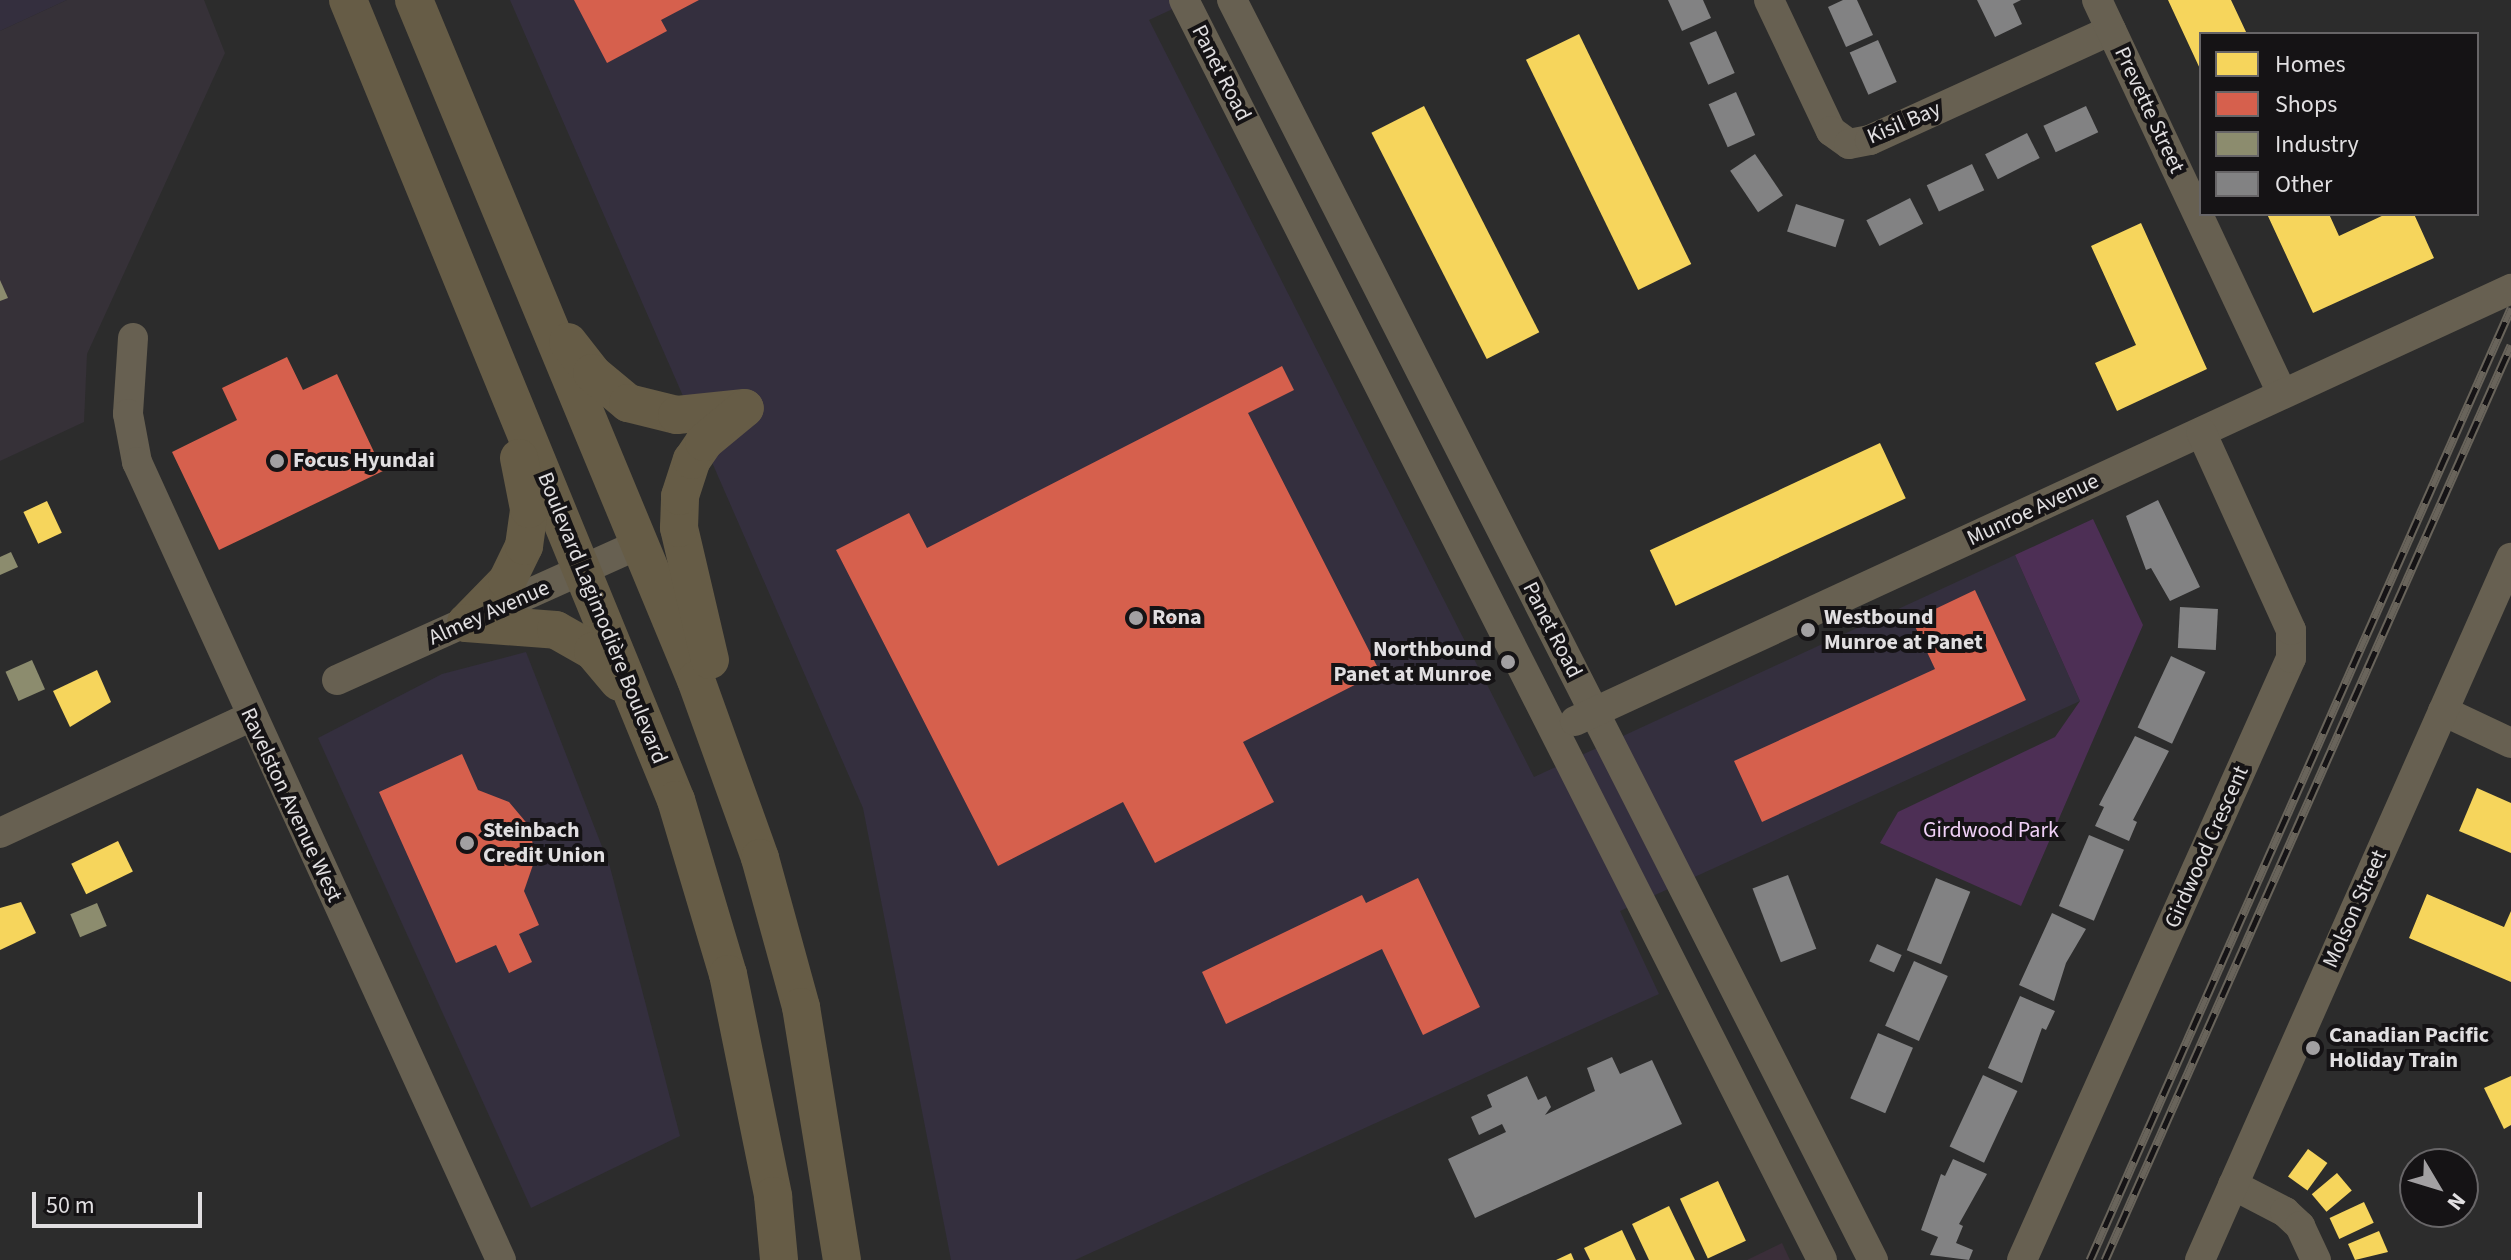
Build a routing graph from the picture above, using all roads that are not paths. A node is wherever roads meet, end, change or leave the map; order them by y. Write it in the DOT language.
graph roads {
  1 [pos="348,0"];
  2 [pos="414,0"];
  3 [pos="1184,0"];
  4 [pos="1232,0"];
  5 [pos="1769,0"];
  6 [pos="2097,0"];
  7 [pos="2111,30"];
  8 [pos="2511,289"];
  9 [pos="538,298"];
  10 [pos="133,338"];
  11 [pos="495,358"];
  12 [pos="2282,394"];
  13 [pos="2201,432"];
  14 [pos="640,544"];
  15 [pos="2511,558"];
  16 [pos="583,570"];
  17 [pos="466,623"];
  18 [pos="337,680"];
  19 [pos="2443,711"];
  20 [pos="1594,712"];
  21 [pos="250,717"];
  22 [pos="643,717"];
  23 [pos="1555,731"];
  24 [pos="716,736"];
  25 [pos="2511,743"];
  26 [pos="0,833"];
  27 [pos="2233,1185"];
  28 [pos="501,1260"];
  29 [pos="779,1260"];
  30 [pos="842,1260"];
  31 [pos="1822,1260"];
  32 [pos="1873,1260"];
  33 [pos="2022,1260"];
  34 [pos="2200,1260"];
  35 [pos="2316,1260"];
  1 -- 11 [label="main road, Boulevard Lagimodière Boulevard"];
  2 -- 9 [label="main road"];
  3 -- 23 [label="street, Panet Road"];
  4 -- 20 [label="street, Panet Road"];
  5 -- 7 [label="street, Kisil Bay"];
  6 -- 7 [label="street, Prevette Street"];
  7 -- 12 [label="street, Prevette Street"];
  8 -- 12 [label="street, Munroe Avenue"];
  9 -- 14 [label="main road"];
  9 -- 24 [label="main road"];
  10 -- 21 [label="street, Ravelston Avenue West"];
  11 -- 16 [label="main road, Boulevard Lagimodière Boulevard"];
  11 -- 17 [label="main road"];
  12 -- 13 [label="street, Munroe Avenue"];
  13 -- 20 [label="street, Munroe Avenue"];
  13 -- 33 [label="street, Girdwood Crescent"];
  14 -- 16 [label="street, Almey Avenue"];
  14 -- 24 [label="main road"];
  15 -- 19 [label="street, Molson Street"];
  16 -- 17 [label="street, Almey Avenue"];
  16 -- 22 [label="main road, Boulevard Lagimodière Boulevard"];
  17 -- 18 [label="street, Almey Avenue"];
  17 -- 22 [label="main road"];
  19 -- 25 [label="street"];
  19 -- 27 [label="street, Molson Street"];
  20 -- 23 [label="street, Munroe Avenue"];
  20 -- 32 [label="street, Panet Road"];
  21 -- 26 [label="street"];
  21 -- 28 [label="street, Ravelston Avenue West"];
  22 -- 29 [label="main road, Boulevard Lagimodière Boulevard"];
  23 -- 31 [label="street, Panet Road"];
  24 -- 30 [label="main road"];
  27 -- 34 [label="street, Molson Street"];
  27 -- 35 [label="street"];
}
